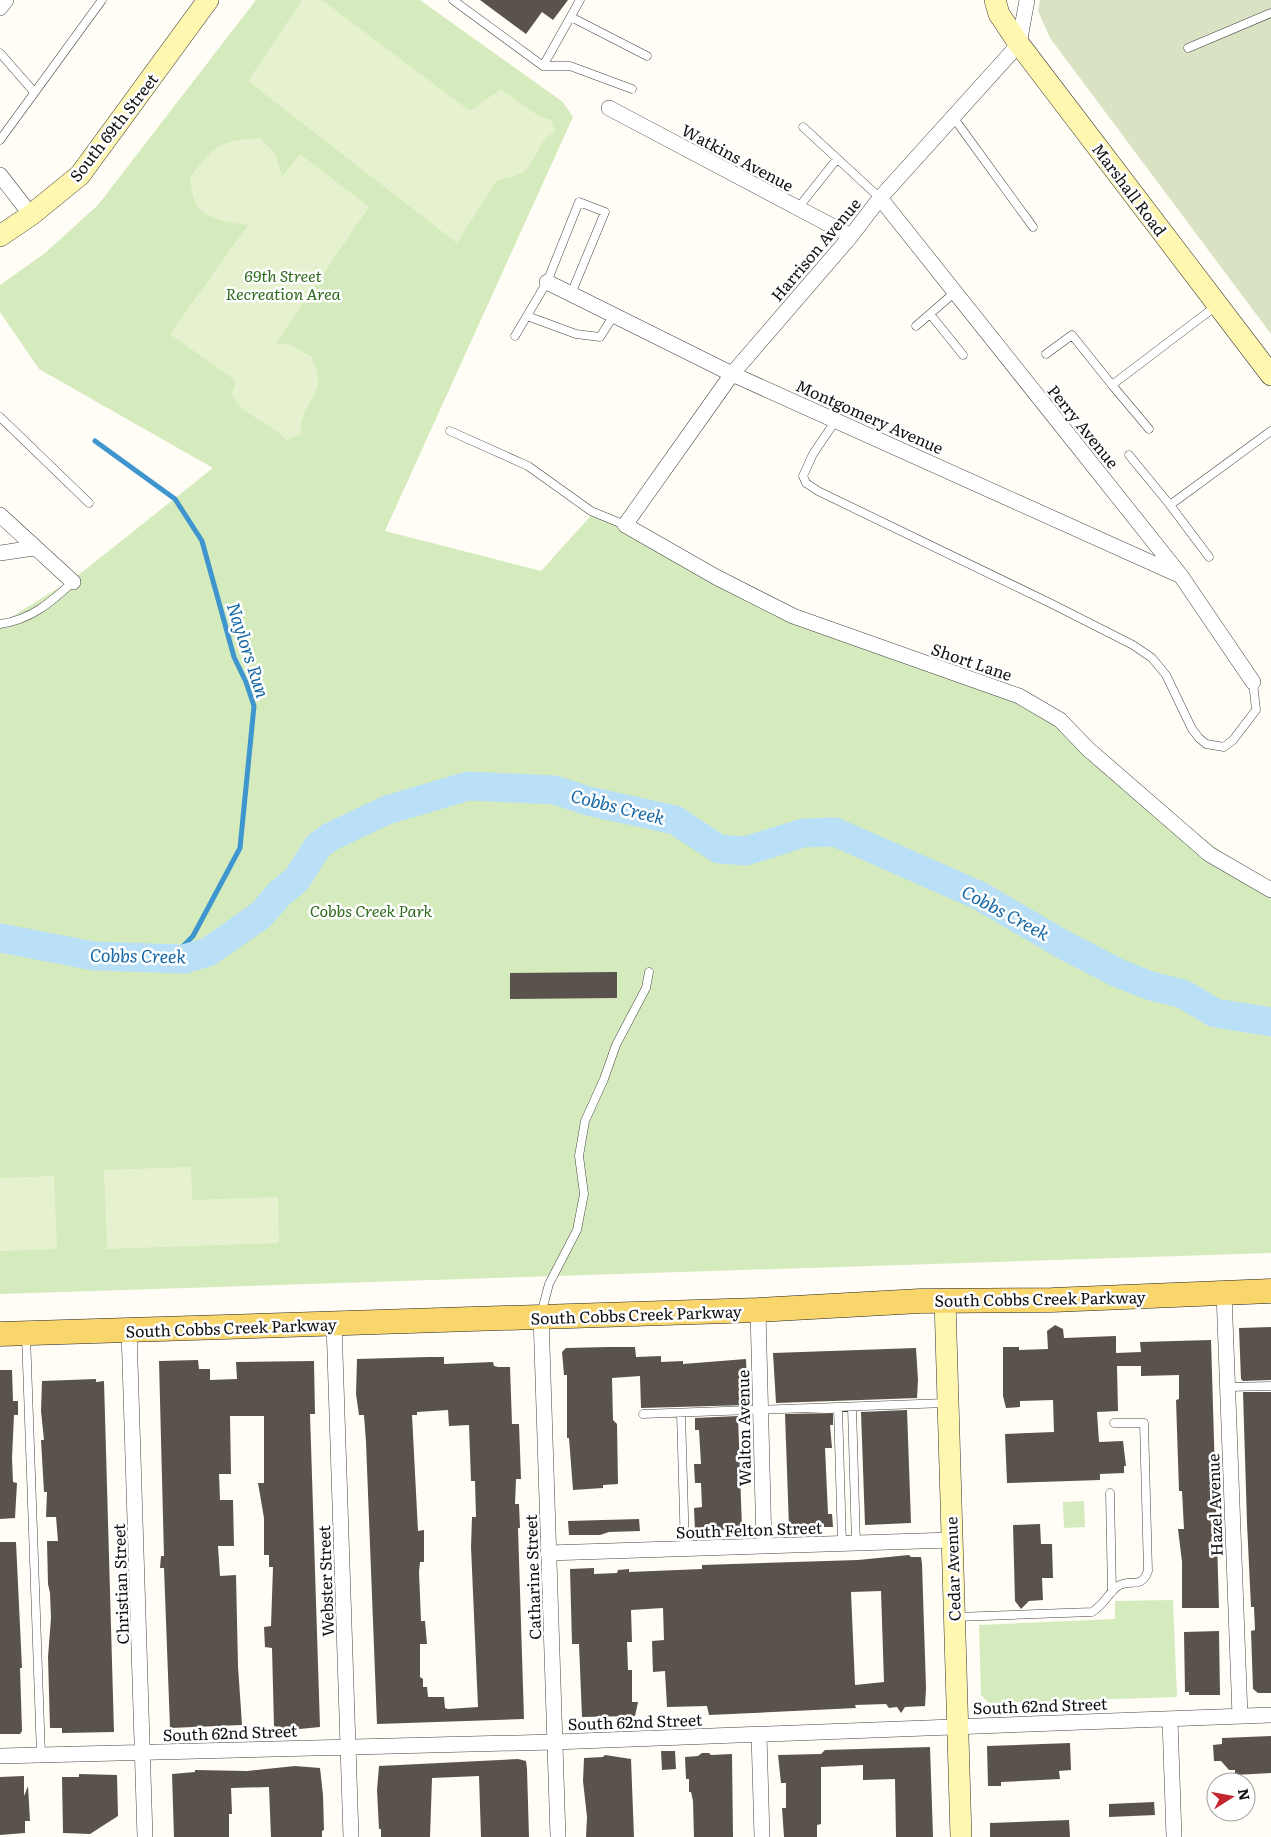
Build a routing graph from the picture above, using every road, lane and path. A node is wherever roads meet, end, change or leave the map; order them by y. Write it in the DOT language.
graph roads {
  1 [pos="6,0"];
  2 [pos="102,0"];
  3 [pos="208,0"];
  4 [pos="452,0"];
  5 [pos="580,0"];
  6 [pos="995,0"];
  7 [pos="1027,0"];
  8 [pos="0,8"];
  9 [pos="1271,13"];
  10 [pos="570,17"];
  11 [pos="1019,44"];
  12 [pos="1188,48"];
  13 [pos="0,53"];
  14 [pos="647,56"];
  15 [pos="543,66"];
  16 [pos="632,88"];
  17 [pos="34,92"];
  18 [pos="609,108"];
  19 [pos="953,117"];
  20 [pos="803,127"];
  21 [pos="0,140"];
  22 [pos="838,159"];
  23 [pos="0,175"];
  24 [pos="880,198"];
  25 [pos="798,208"];
  26 [pos="31,215"];
  27 [pos="1034,227"];
  28 [pos="0,236"];
  29 [pos="851,236"];
  30 [pos="547,282"];
  31 [pos="954,293"];
  32 [pos="570,294"];
  33 [pos="1217,304"];
  34 [pos="930,314"];
  35 [pos="614,315"];
  36 [pos="526,316"];
  37 [pos="916,326"];
  38 [pos="515,336"];
  39 [pos="1046,354"];
  40 [pos="963,355"];
  41 [pos="732,374"];
  42 [pos="1271,375"];
  43 [pos="1112,385"];
  44 [pos="0,416"];
  45 [pos="836,420"];
  46 [pos="1149,429"];
  47 [pos="450,431"];
  48 [pos="1271,431"];
  49 [pos="1129,455"];
  50 [pos="88,503"];
  51 [pos="1170,505"];
  52 [pos="0,514"];
  53 [pos="625,525"];
  54 [pos="34,548"];
  55 [pos="0,553"];
  56 [pos="1209,557"];
  57 [pos="1182,576"];
  58 [pos="73,582"];
  59 [pos="0,624"];
  60 [pos="1253,682"];
  61 [pos="1271,890"];
  62 [pos="649,972"];
  63 [pos="1271,1291"];
  64 [pos="1224,1293"];
  65 [pos="945,1301"];
  66 [pos="758,1310"];
  67 [pos="541,1316"];
  68 [pos="334,1323"];
  69 [pos="129,1330"];
  70 [pos="26,1333"];
  71 [pos="0,1334"];
  72 [pos="1271,1386"];
  73 [pos="1228,1387"];
  74 [pos="946,1403"];
  75 [pos="852,1407"];
  76 [pos="838,1408"];
  77 [pos="760,1411"];
  78 [pos="681,1413"];
  79 [pos="643,1414"];
  80 [pos="1114,1424"];
  81 [pos="1110,1493"];
  82 [pos="952,1540"];
  83 [pos="849,1543"];
  84 [pos="764,1545"];
  85 [pos="685,1549"];
  86 [pos="548,1553"];
  87 [pos="1112,1592"];
  88 [pos="954,1617"];
  89 [pos="1271,1715"];
  90 [pos="1240,1716"];
  91 [pos="1170,1719"];
  92 [pos="958,1725"];
  93 [pos="759,1734"];
  94 [pos="554,1742"];
  95 [pos="348,1746"];
  96 [pos="142,1752"];
  97 [pos="41,1755"];
  98 [pos="0,1756"];
  99 [pos="145,1837"];
  100 [pos="351,1837"];
  101 [pos="558,1837"];
  102 [pos="762,1837"];
  103 [pos="961,1837"];
  104 [pos="1174,1837"];
  1 -- 8 [label="street"];
  2 -- 17 [label="lane"];
  3 -- 26 [label="main road, South 69th Street"];
  4 -- 15 [label="lane"];
  5 -- 10 [label="lane"];
  6 -- 11 [label="main road, Marshall Road"];
  7 -- 11 [label="street"];
  9 -- 12 [label="lane"];
  10 -- 14 [label="lane"];
  10 -- 15 [label="lane"];
  11 -- 19 [label="street, Harrison Avenue"];
  11 -- 33 [label="main road, Marshall Road"];
  13 -- 17 [label="lane"];
  15 -- 16 [label="lane"];
  17 -- 21 [label="lane"];
  18 -- 25 [label="street, Watkins Avenue"];
  19 -- 24 [label="street, Harrison Avenue"];
  19 -- 27 [label="lane"];
  20 -- 22 [label="lane"];
  22 -- 24 [label="lane"];
  22 -- 25 [label="lane"];
  23 -- 26 [label="street"];
  24 -- 29 [label="street, Harrison Avenue"];
  24 -- 31 [label="street, Perry Avenue"];
  25 -- 29 [label="street, Watkins Avenue"];
  26 -- 28 [label="main road, South 69th Street"];
  29 -- 41 [label="street, Harrison Avenue"];
  30 -- 32 [label="street, Montgomery Avenue"];
  30 -- 32 [label="lane"];
  30 -- 36 [label="lane"];
  31 -- 34 [label="lane"];
  31 -- 57 [label="street, Perry Avenue"];
  32 -- 35 [label="street, Montgomery Avenue"];
  33 -- 42 [label="main road, Marshall Road"];
  33 -- 43 [label="lane"];
  34 -- 37 [label="lane"];
  34 -- 40 [label="lane"];
  35 -- 36 [label="lane"];
  35 -- 41 [label="street, Montgomery Avenue"];
  36 -- 38 [label="lane"];
  39 -- 43 [label="lane"];
  41 -- 45 [label="street, Montgomery Avenue"];
  41 -- 53 [label="street, Harrison Avenue"];
  43 -- 46 [label="lane"];
  44 -- 50 [label="lane"];
  45 -- 57 [label="street, Montgomery Avenue"];
  45 -- 60 [label="lane"];
  47 -- 53 [label="lane"];
  48 -- 51 [label="lane"];
  49 -- 51 [label="lane"];
  51 -- 56 [label="lane"];
  52 -- 54 [label="street"];
  53 -- 61 [label="street, Short Lane"];
  54 -- 55 [label="street"];
  54 -- 58 [label="street"];
  57 -- 60 [label="street, Perry Avenue"];
  58 -- 59 [label="lane"];
  62 -- 67 [label="lane"];
  63 -- 64 [label="main road, South Cobbs Creek Parkway"];
  64 -- 65 [label="main road, South Cobbs Creek Parkway"];
  64 -- 73 [label="street, Hazel Avenue"];
  65 -- 66 [label="main road, South Cobbs Creek Parkway"];
  65 -- 74 [label="main road, Cedar Avenue"];
  66 -- 67 [label="main road, South Cobbs Creek Parkway"];
  66 -- 77 [label="street, Walton Avenue"];
  67 -- 68 [label="main road, South Cobbs Creek Parkway"];
  67 -- 86 [label="street, Catharine Street"];
  68 -- 69 [label="main road, South Cobbs Creek Parkway"];
  68 -- 95 [label="street, Webster Street"];
  69 -- 70 [label="main road, South Cobbs Creek Parkway"];
  69 -- 96 [label="street, Christian Street"];
  70 -- 71 [label="main road, South Cobbs Creek Parkway"];
  70 -- 97 [label="lane"];
  72 -- 73 [label="lane"];
  73 -- 90 [label="street, Hazel Avenue"];
  74 -- 75 [label="lane"];
  74 -- 82 [label="main road, Cedar Avenue"];
  75 -- 76 [label="lane"];
  75 -- 83 [label="lane"];
  76 -- 77 [label="lane"];
  76 -- 83 [label="lane"];
  77 -- 78 [label="lane"];
  77 -- 84 [label="street, Walton Avenue"];
  78 -- 79 [label="lane"];
  78 -- 85 [label="lane"];
  80 -- 87 [label="lane"];
  81 -- 87 [label="lane"];
  82 -- 83 [label="street, South Felton Street"];
  82 -- 88 [label="main road, Cedar Avenue"];
  83 -- 84 [label="street, South Felton Street"];
  84 -- 85 [label="street, South Felton Street"];
  85 -- 86 [label="street, South Felton Street"];
  86 -- 94 [label="street, Catharine Street"];
  87 -- 88 [label="lane"];
  88 -- 92 [label="main road, Cedar Avenue"];
  89 -- 90 [label="street, South 62nd Street"];
  90 -- 91 [label="street, South 62nd Street"];
  91 -- 92 [label="street, South 62nd Street"];
  91 -- 104 [label="street"];
  92 -- 93 [label="street, South 62nd Street"];
  92 -- 103 [label="main road, Cedar Avenue"];
  93 -- 94 [label="street, South 62nd Street"];
  93 -- 102 [label="street"];
  94 -- 95 [label="street, South 62nd Street"];
  94 -- 101 [label="street, Catharine Street"];
  95 -- 96 [label="street, South 62nd Street"];
  95 -- 100 [label="street, Webster Street"];
  96 -- 97 [label="street, South 62nd Street"];
  96 -- 99 [label="street, Christian Street"];
  97 -- 98 [label="street, South 62nd Street"];
}
